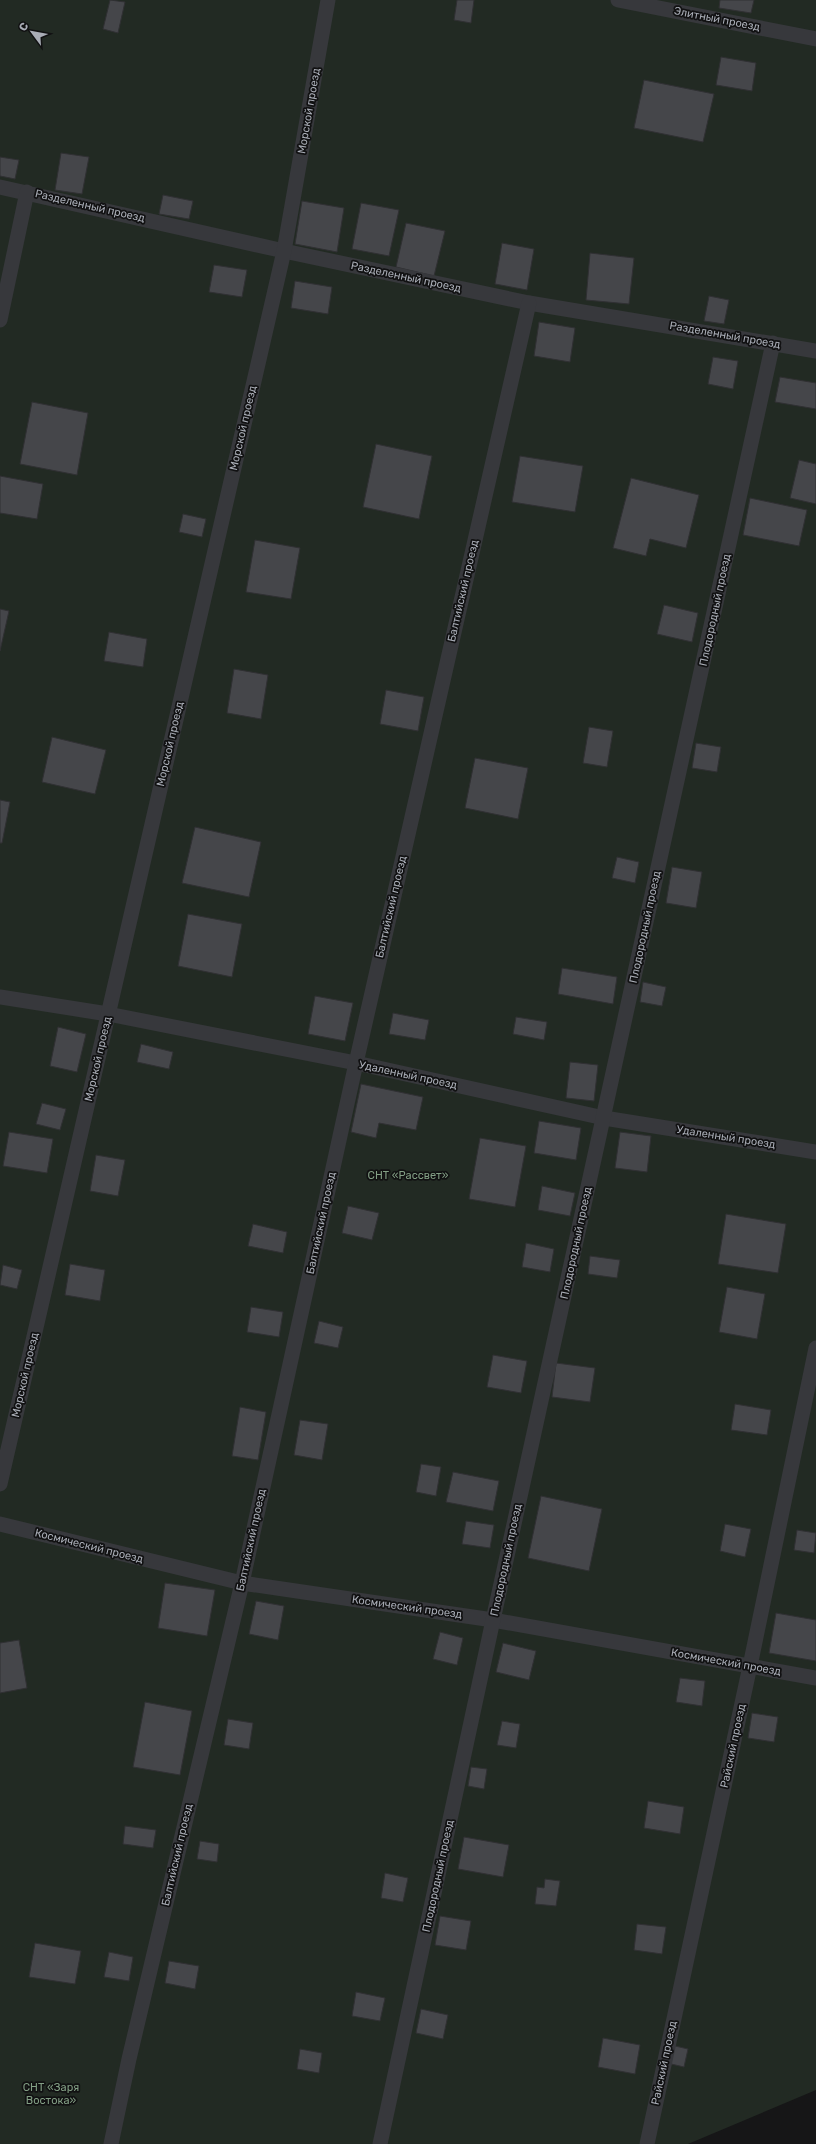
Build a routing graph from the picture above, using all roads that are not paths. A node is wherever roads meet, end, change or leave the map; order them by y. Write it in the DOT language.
graph roads {
  1 [pos="328,0"];
  2 [pos="618,0"];
  3 [pos="816,39"];
  4 [pos="0,187"];
  5 [pos="27,192"];
  6 [pos="284,251"];
  7 [pos="529,303"];
  8 [pos="0,320"];
  9 [pos="773,343"];
  10 [pos="816,351"];
  11 [pos="0,997"];
  12 [pos="108,1014"];
  13 [pos="356,1063"];
  14 [pos="604,1118"];
  15 [pos="816,1152"];
  16 [pos="816,1348"];
  17 [pos="0,1484"];
  18 [pos="0,1524"];
  19 [pos="242,1583"];
  20 [pos="493,1620"];
  21 [pos="750,1666"];
  22 [pos="816,1678"];
  23 [pos="111,2144"];
  24 [pos="380,2144"];
  25 [pos="646,2144"];
  1 -- 6 [label="lane, Морской проезд"];
  2 -- 3 [label="lane, Элитный проезд"];
  4 -- 5 [label="lane, Разделенный проезд"];
  5 -- 6 [label="lane, Разделенный проезд"];
  5 -- 8 [label="lane"];
  6 -- 7 [label="lane, Разделенный проезд"];
  6 -- 12 [label="lane, Морской проезд"];
  7 -- 9 [label="lane, Разделенный проезд"];
  7 -- 13 [label="lane, Балтийский проезд"];
  9 -- 10 [label="lane, Разделенный проезд"];
  9 -- 14 [label="lane, Плодородный проезд"];
  11 -- 12 [label="lane, Удаленный проезд"];
  12 -- 13 [label="lane, Удаленный проезд"];
  12 -- 17 [label="lane, Морской проезд"];
  13 -- 14 [label="lane, Удаленный проезд"];
  13 -- 19 [label="lane, Балтийский проезд"];
  14 -- 15 [label="lane, Удаленный проезд"];
  14 -- 20 [label="lane, Плодородный проезд"];
  16 -- 21 [label="lane, Райский проезд"];
  18 -- 19 [label="lane, Космический проезд"];
  19 -- 20 [label="lane, Космический проезд"];
  19 -- 23 [label="lane, Балтийский проезд"];
  20 -- 21 [label="lane, Космический проезд"];
  20 -- 24 [label="lane, Плодородный проезд"];
  21 -- 22 [label="lane, Космический проезд"];
  21 -- 25 [label="lane, Райский проезд"];
}
